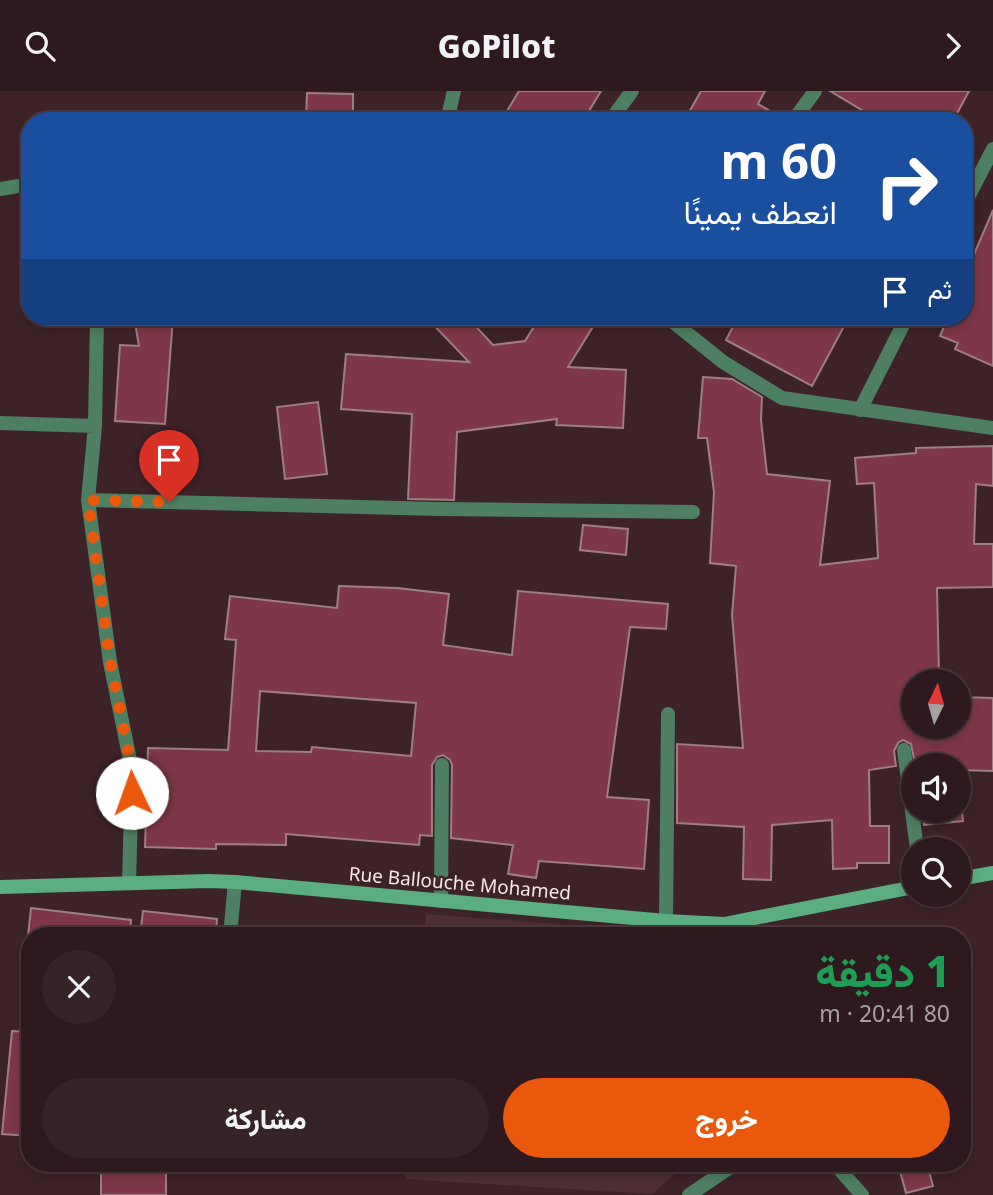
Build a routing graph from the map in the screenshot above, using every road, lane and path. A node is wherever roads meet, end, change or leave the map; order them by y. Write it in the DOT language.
graph roads {
  1 [pos="454,91"];
  2 [pos="632,91"];
  3 [pos="815,91"];
  4 [pos="449,112"];
  5 [pos="617,112"];
  6 [pos="800,112"];
  7 [pos="993,149"];
  8 [pos="21,186"];
  9 [pos="973,188"];
  10 [pos="0,189"];
  11 [pos="97,326"];
  12 [pos="678,326"];
  13 [pos="902,326"];
  14 [pos="860,410"];
  15 [pos="0,423"];
  16 [pos="95,426"];
  17 [pos="993,428"];
  18 [pos="88,500"];
  19 [pos="693,512"];
  20 [pos="668,714"];
  21 [pos="904,750"];
  22 [pos="442,765"];
  23 [pos="915,837"];
  24 [pos="993,873"];
  25 [pos="971,877"];
  26 [pos="234,882"];
  27 [pos="130,883"];
  28 [pos="0,887"];
  29 [pos="901,890"];
  30 [pos="441,901"];
  31 [pos="666,921"];
  32 [pos="231,927"];
  33 [pos="706,927"];
  34 [pos="739,927"];
  35 [pos="723,1172"];
  36 [pos="842,1172"];
  37 [pos="689,1195"];
  38 [pos="862,1195"];
  1 -- 4 [label="street"];
  2 -- 5 [label="street"];
  3 -- 6 [label="street"];
  7 -- 9 [label="street"];
  8 -- 10 [label="street"];
  11 -- 16 [label="street"];
  12 -- 14 [label="street"];
  13 -- 14 [label="street"];
  14 -- 17 [label="street"];
  15 -- 16 [label="street"];
  16 -- 18 [label="street"];
  18 -- 19 [label="street"];
  18 -- 27 [label="street"];
  20 -- 31 [label="street"];
  21 -- 23 [label="street"];
  22 -- 30 [label="street"];
  24 -- 25 [label="street"];
  26 -- 27 [label="street, Rue Ballouche Mohamed"];
  26 -- 30 [label="street, Rue Ballouche Mohamed"];
  26 -- 32 [label="street"];
  27 -- 28 [label="street, Rue Ballouche Mohamed"];
  29 -- 34 [label="street, Rue Ballouche Mohamed"];
  30 -- 31 [label="street, Rue Ballouche Mohamed"];
  31 -- 33 [label="street, Rue Ballouche Mohamed"];
  35 -- 37 [label="street"];
  36 -- 38 [label="street"];
}
